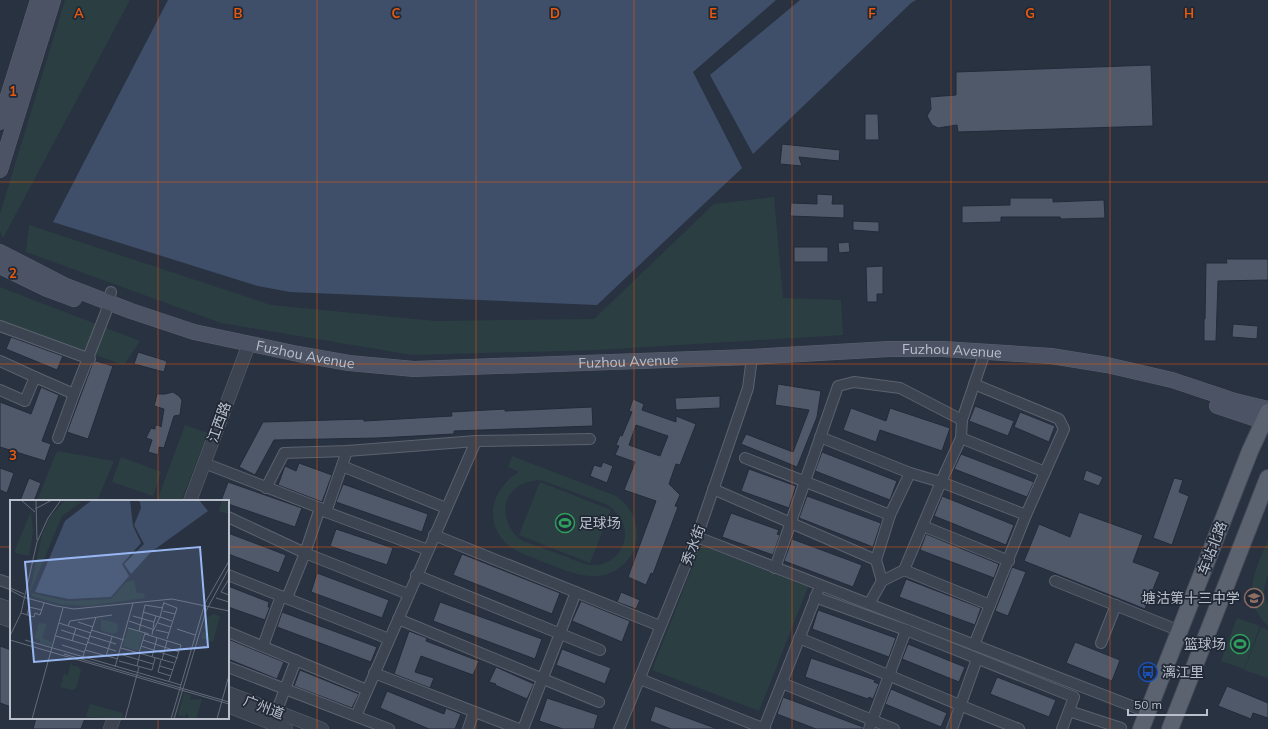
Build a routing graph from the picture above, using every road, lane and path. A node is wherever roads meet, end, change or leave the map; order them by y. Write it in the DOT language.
graph roads {
  1 [pos="38,0"];
  2 [pos="53,0"];
  3 [pos="0,122"];
  4 [pos="0,170"];
  5 [pos="0,252"];
  6 [pos="0,266"];
  7 [pos="108,302"];
  8 [pos="0,326"];
  9 [pos="247,347"];
  10 [pos="89,358"];
  11 [pos="982,358"];
  12 [pos="0,361"];
  13 [pos="751,361"];
  14 [pos="35,377"];
  15 [pos="974,384"];
  16 [pos="0,390"];
  17 [pos="74,394"];
  18 [pos="1267,416"];
  19 [pos="962,420"];
  20 [pos="820,437"];
  21 [pos="58,438"];
  22 [pos="961,438"];
  23 [pos="590,439"];
  24 [pos="476,441"];
  25 [pos="347,451"];
  26 [pos="745,458"];
  27 [pos="204,463"];
  28 [pos="342,466"];
  29 [pos="1045,472"];
  30 [pos="910,473"];
  31 [pos="1268,478"];
  32 [pos="805,482"];
  33 [pos="941,482"];
  34 [pos="266,488"];
  35 [pos="713,489"];
  36 [pos="190,500"];
  37 [pos="446,508"];
  38 [pos="323,510"];
  39 [pos="890,515"];
  40 [pos="1026,515"];
  41 [pos="229,517"];
  42 [pos="791,523"];
  43 [pos="923,526"];
  44 [pos="434,535"];
  45 [pos="697,537"];
  46 [pos="428,550"];
  47 [pos="305,552"];
  48 [pos="876,560"];
  49 [pos="1009,561"];
  50 [pos="775,568"];
  51 [pos="904,570"];
  52 [pos="229,575"];
  53 [pos="416,575"];
  54 [pos="0,580"];
  55 [pos="1055,580"];
  56 [pos="882,581"];
  57 [pos="10,584"];
  58 [pos="820,585"];
  59 [pos="576,592"];
  60 [pos="408,594"];
  61 [pos="284,597"];
  62 [pos="815,597"];
  63 [pos="869,604"];
  64 [pos="0,605"];
  65 [pos="990,605"];
  66 [pos="1116,605"];
  67 [pos="10,609"];
  68 [pos="0,617"];
  69 [pos="398,619"];
  70 [pos="10,621"];
  71 [pos="660,626"];
  72 [pos="906,630"];
  73 [pos="1180,631"];
  74 [pos="229,632"];
  75 [pos="559,632"];
  76 [pos="389,638"];
  77 [pos="799,638"];
  78 [pos="1101,643"];
  79 [pos="974,645"];
  80 [pos="263,646"];
  81 [pos="600,650"];
  82 [pos="977,659"];
  83 [pos="296,660"];
  84 [pos="229,666"];
  85 [pos="374,673"];
  86 [pos="889,675"];
  87 [pos="542,678"];
  88 [pos="640,679"];
  89 [pos="782,683"];
  90 [pos="285,688"];
  91 [pos="367,690"];
  92 [pos="229,694"];
  93 [pos="599,702"];
  94 [pos="229,706"];
  95 [pos="961,706"];
  96 [pos="1069,711"];
  97 [pos="474,712"];
  98 [pos="1147,712"];
  99 [pos="356,716"];
  100 [pos="274,718"];
  101 [pos="114,719"];
  102 [pos="870,724"];
  103 [pos="1121,728"];
  104 [pos="110,729"];
  105 [pos="286,729"];
  106 [pos="322,729"];
  107 [pos="389,729"];
  108 [pos="468,729"];
  109 [pos="518,729"];
  110 [pos="619,729"];
  111 [pos="765,729"];
  112 [pos="894,729"];
  113 [pos="952,729"];
  114 [pos="1019,729"];
  115 [pos="1062,729"];
  116 [pos="1140,729"];
  117 [pos="1170,729"];
  1 -- 3 [label="main road"];
  2 -- 4 [label="main road"];
  5 -- 7 [label="main road, Fuzhou Avenue"];
  6 -- 7 [label="main road, Fuzhou Avenue"];
  7 -- 9 [label="main road, Fuzhou Avenue"];
  7 -- 10 [label="street"];
  8 -- 10 [label="street"];
  9 -- 13 [label="main road, Fuzhou Avenue"];
  9 -- 27 [label="street, 江西路"];
  10 -- 17 [label="street"];
  11 -- 13 [label="main road, Fuzhou Avenue"];
  11 -- 15 [label="street"];
  11 -- 18 [label="main road, Fuzhou Avenue"];
  12 -- 14 [label="street"];
  13 -- 18 [label="main road, Fuzhou Avenue"];
  13 -- 35 [label="street, 秀水街"];
  14 -- 16 [label="street"];
  14 -- 17 [label="street"];
  15 -- 19 [label="street"];
  15 -- 29 [label="street"];
  17 -- 21 [label="street"];
  18 -- 73 [label="main road, 车站北路"];
  19 -- 20 [label="street"];
  19 -- 22 [label="street"];
  20 -- 30 [label="street"];
  20 -- 32 [label="street"];
  22 -- 29 [label="street"];
  22 -- 33 [label="street"];
  23 -- 24 [label="street"];
  24 -- 25 [label="street"];
  24 -- 37 [label="street"];
  25 -- 28 [label="street"];
  25 -- 34 [label="street"];
  26 -- 32 [label="street"];
  27 -- 34 [label="street"];
  27 -- 36 [label="street, 江西路"];
  28 -- 37 [label="street"];
  28 -- 38 [label="street"];
  29 -- 40 [label="street"];
  30 -- 33 [label="street"];
  30 -- 39 [label="street"];
  31 -- 117 [label="main road, 车站北路"];
  32 -- 39 [label="street"];
  32 -- 42 [label="street"];
  33 -- 40 [label="street"];
  33 -- 43 [label="street"];
  34 -- 38 [label="street"];
  35 -- 42 [label="street"];
  35 -- 45 [label="street, 秀水街"];
  37 -- 44 [label="street"];
  38 -- 46 [label="street"];
  38 -- 47 [label="street"];
  39 -- 48 [label="street"];
  40 -- 49 [label="street"];
  41 -- 47 [label="street"];
  42 -- 48 [label="street"];
  42 -- 50 [label="street"];
  43 -- 49 [label="street"];
  43 -- 51 [label="street"];
  44 -- 46 [label="street"];
  44 -- 59 [label="street"];
  45 -- 50 [label="street"];
  45 -- 71 [label="street, 秀水街"];
  46 -- 53 [label="street"];
  47 -- 60 [label="street"];
  47 -- 61 [label="street"];
  48 -- 56 [label="street"];
  49 -- 65 [label="street"];
  50 -- 58 [label="street"];
  51 -- 56 [label="street"];
  51 -- 65 [label="street"];
  52 -- 61 [label="street"];
  53 -- 60 [label="street"];
  53 -- 75 [label="street"];
  54 -- 57 [label="street"];
  55 -- 66 [label="street"];
  56 -- 63 [label="street"];
  58 -- 62 [label="street"];
  58 -- 63 [label="street"];
  59 -- 71 [label="street"];
  59 -- 75 [label="street"];
  60 -- 69 [label="street"];
  61 -- 76 [label="street"];
  61 -- 80 [label="street"];
  62 -- 72 [label="street"];
  62 -- 77 [label="street"];
  63 -- 79 [label="street"];
  64 -- 67 [label="street"];
  65 -- 79 [label="street"];
  66 -- 73 [label="street"];
  66 -- 78 [label="street"];
  68 -- 70 [label="street"];
  69 -- 76 [label="street"];
  69 -- 87 [label="street"];
  71 -- 88 [label="street, 秀水街"];
  72 -- 82 [label="street"];
  72 -- 86 [label="street"];
  73 -- 98 [label="main road, 车站北路"];
  74 -- 80 [label="street"];
  75 -- 81 [label="street"];
  75 -- 87 [label="street"];
  76 -- 85 [label="street"];
  77 -- 86 [label="street"];
  77 -- 89 [label="street"];
  79 -- 98 [label="street"];
  80 -- 83 [label="street"];
  82 -- 95 [label="street"];
  82 -- 96 [label="street"];
  83 -- 90 [label="street"];
  83 -- 91 [label="street"];
  84 -- 90 [label="street"];
  85 -- 91 [label="street"];
  85 -- 97 [label="street"];
  86 -- 95 [label="street"];
  86 -- 102 [label="street"];
  87 -- 93 [label="street"];
  87 -- 109 [label="street"];
  88 -- 110 [label="street, 秀水街"];
  88 -- 111 [label="street"];
  89 -- 102 [label="street"];
  89 -- 111 [label="street"];
  90 -- 99 [label="street"];
  90 -- 100 [label="street"];
  91 -- 99 [label="street"];
  92 -- 100 [label="street, 广州道"];
  94 -- 100 [label="street, 广州道"];
  95 -- 113 [label="street"];
  95 -- 114 [label="street"];
  96 -- 103 [label="street"];
  96 -- 115 [label="street"];
  97 -- 108 [label="street"];
  97 -- 109 [label="street"];
  98 -- 116 [label="main road, 车站北路"];
  99 -- 107 [label="street"];
  100 -- 105 [label="street, 广州道"];
  100 -- 106 [label="street, 广州道"];
  101 -- 104 [label="street"];
  102 -- 112 [label="street"];
}
